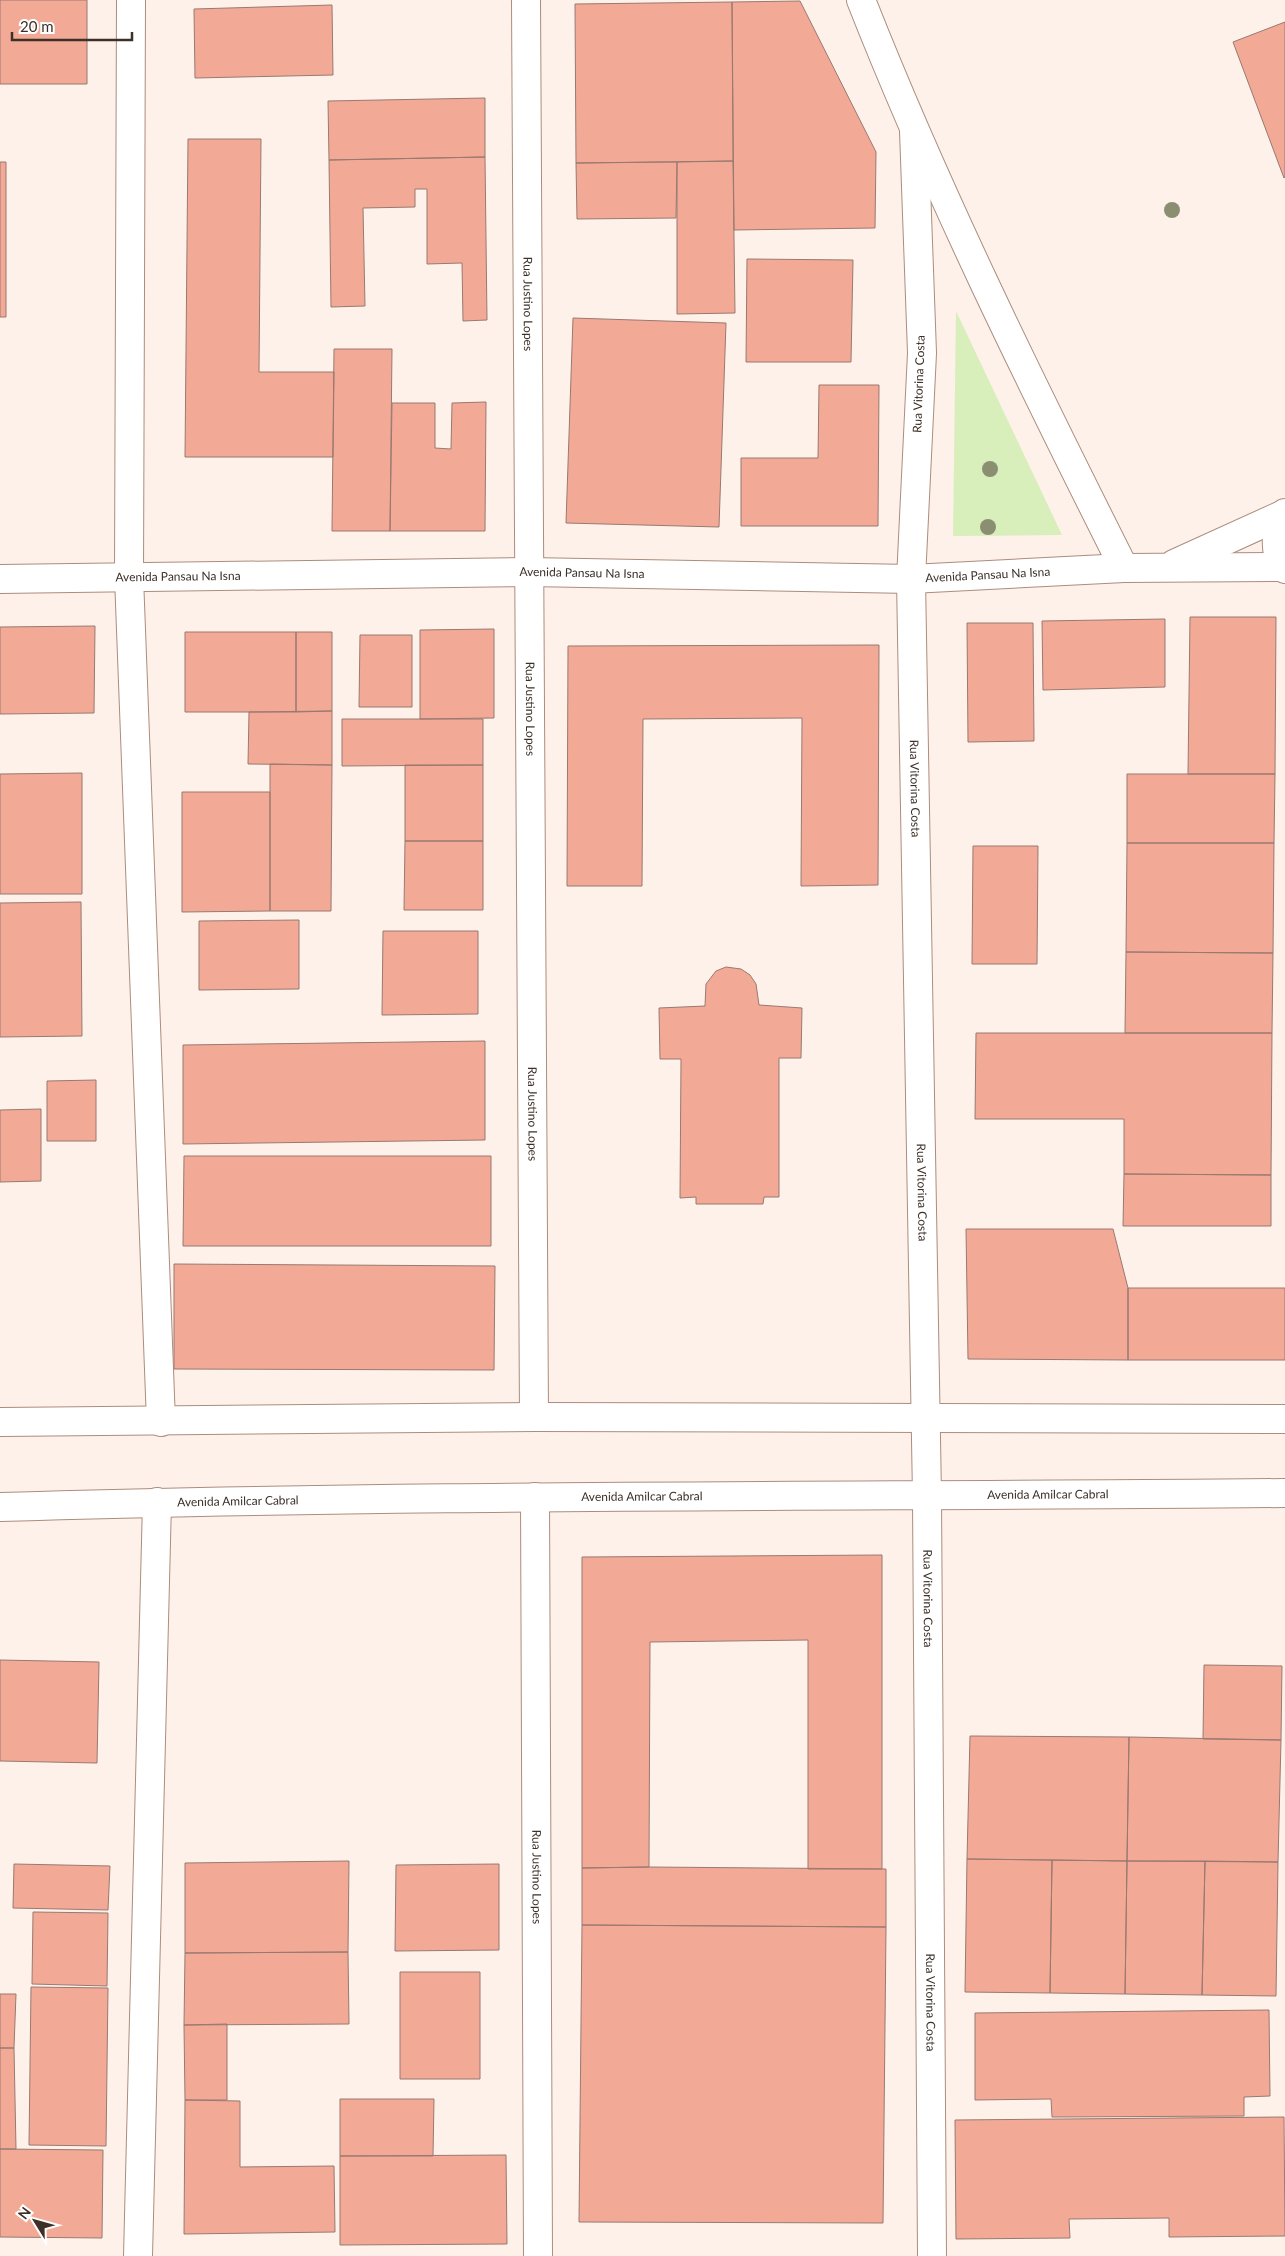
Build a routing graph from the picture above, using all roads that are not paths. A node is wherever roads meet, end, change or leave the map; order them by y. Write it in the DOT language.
graph roads {
  1 [pos="131,0"];
  2 [pos="526,0"];
  3 [pos="862,0"];
  4 [pos="914,131"];
  5 [pos="1285,513"];
  6 [pos="1124,568"];
  7 [pos="1164,568"];
  8 [pos="1284,568"];
  9 [pos="529,572"];
  10 [pos="129,577"];
  11 [pos="0,579"];
  12 [pos="911,579"];
  13 [pos="534,1417"];
  14 [pos="926,1417"];
  15 [pos="1285,1419"];
  16 [pos="0,1422"];
  17 [pos="160,1422"];
  18 [pos="1285,1493"];
  19 [pos="927,1496"];
  20 [pos="535,1497"];
  21 [pos="157,1502"];
  22 [pos="0,1507"];
  23 [pos="138,2256"];
  24 [pos="538,2256"];
  25 [pos="932,2256"];
  1 -- 10 [label="street"];
  2 -- 9 [label="street, Rua Justino Lopes"];
  3 -- 4 [label="street"];
  4 -- 6 [label="street"];
  4 -- 12 [label="street, Rua Vitorina Costa"];
  5 -- 7 [label="street, Avenida Pansau Na Isna"];
  5 -- 8 [label="street"];
  6 -- 7 [label="street, Avenida Pansau Na Isna"];
  6 -- 12 [label="street, Avenida Pansau Na Isna"];
  7 -- 8 [label="street, Avenida Pansau Na Isna"];
  9 -- 10 [label="street, Avenida Pansau Na Isna"];
  9 -- 12 [label="street, Avenida Pansau Na Isna"];
  9 -- 13 [label="street, Rua Justino Lopes"];
  10 -- 11 [label="street, Avenida Pansau Na Isna"];
  10 -- 17 [label="street"];
  12 -- 14 [label="street, Rua Vitorina Costa"];
  13 -- 14 [label="street"];
  13 -- 17 [label="street"];
  14 -- 15 [label="street"];
  14 -- 19 [label="street, Rua Vitorina Costa"];
  16 -- 17 [label="street"];
  18 -- 19 [label="street, Avenida Amilcar Cabral"];
  19 -- 20 [label="street, Avenida Amilcar Cabral"];
  19 -- 25 [label="street, Rua Vitorina Costa"];
  20 -- 21 [label="street, Avenida Amilcar Cabral"];
  20 -- 24 [label="street, Rua Justino Lopes"];
  21 -- 22 [label="street, Avenida Amilcar Cabral"];
  21 -- 23 [label="street"];
}
